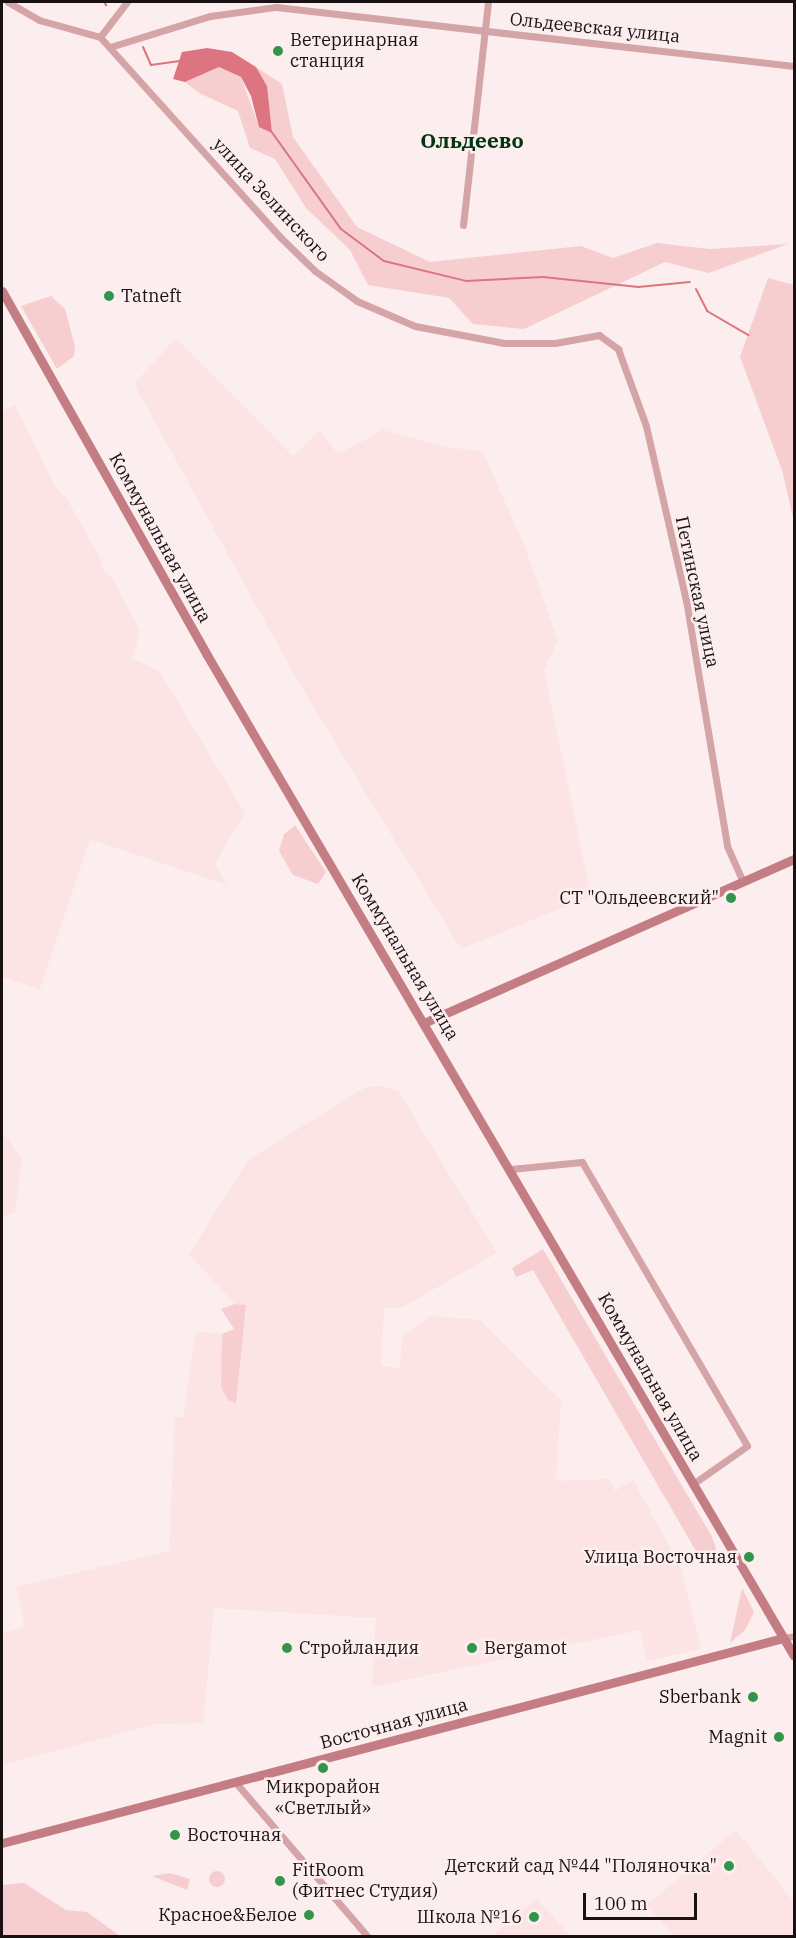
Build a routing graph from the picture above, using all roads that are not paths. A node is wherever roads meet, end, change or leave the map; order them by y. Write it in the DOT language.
graph roads {
  1 [pos="8,2"];
  2 [pos="127,2"];
  3 [pos="488,2"];
  4 [pos="483,31"];
  5 [pos="100,37"];
  6 [pos="110,47"];
  7 [pos="795,66"];
  8 [pos="462,225"];
  9 [pos="2,291"];
  10 [pos="618,349"];
  11 [pos="795,859"];
  12 [pos="743,882"];
  13 [pos="426,1022"];
  14 [pos="511,1169"];
  15 [pos="693,1484"];
  16 [pos="795,1636"];
  17 [pos="783,1638"];
  18 [pos="795,1656"];
  19 [pos="236,1783"];
  20 [pos="2,1843"];
  21 [pos="367,1936"];
  1 -- 5 [label="street, улица Зелинского"];
  2 -- 5 [label="street"];
  3 -- 4 [label="street"];
  4 -- 6 [label="street, Ольдеевская улица"];
  4 -- 7 [label="street, Ольдеевская улица"];
  4 -- 8 [label="street"];
  5 -- 6 [label="street, улица Зелинского"];
  6 -- 10 [label="street, улица Зелинского"];
  9 -- 13 [label="main road, Коммунальная улица"];
  10 -- 12 [label="street, Петинская улица"];
  11 -- 12 [label="main road"];
  12 -- 13 [label="main road"];
  13 -- 14 [label="main road, Коммунальная улица"];
  14 -- 15 [label="main road, Коммунальная улица"];
  14 -- 15 [label="street"];
  15 -- 17 [label="main road, Коммунальная улица"];
  16 -- 17 [label="street, Восточная улица"];
  17 -- 18 [label="main road, Коммунальная улица"];
  17 -- 19 [label="main road, Восточная улица"];
  19 -- 20 [label="main road, Восточная улица"];
  19 -- 21 [label="street"];
}
